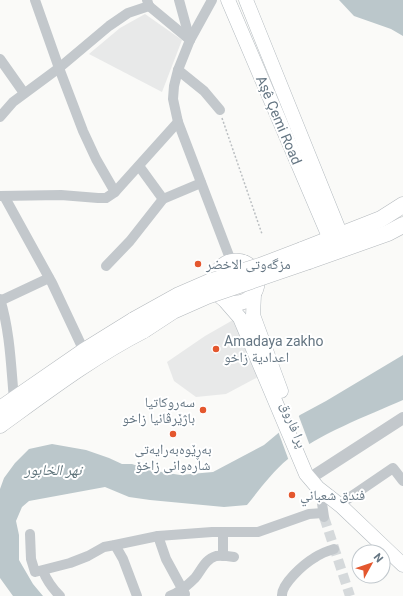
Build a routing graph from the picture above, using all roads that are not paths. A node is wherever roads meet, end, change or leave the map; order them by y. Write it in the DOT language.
graph roads {
  1 [pos="35,0"];
  2 [pos="179,0"];
  3 [pos="212,0"];
  4 [pos="228,0"];
  5 [pos="246,0"];
  6 [pos="148,3"];
  7 [pos="190,40"];
  8 [pos="0,58"];
  9 [pos="59,68"];
  10 [pos="178,70"];
  11 [pos="24,93"];
  12 [pos="220,110"];
  13 [pos="0,117"];
  14 [pos="178,122"];
  15 [pos="139,166"];
  16 [pos="201,183"];
  17 [pos="115,192"];
  18 [pos="2,196"];
  19 [pos="163,199"];
  20 [pos="403,205"];
  21 [pos="403,225"];
  22 [pos="334,234"];
  23 [pos="364,240"];
  24 [pos="278,251"];
  25 [pos="306,256"];
  26 [pos="231,261"];
  27 [pos="246,263"];
  28 [pos="106,266"];
  29 [pos="218,271"];
  30 [pos="288,276"];
  31 [pos="49,278"];
  32 [pos="188,283"];
  33 [pos="256,291"];
  34 [pos="0,300"];
  35 [pos="224,300"];
  36 [pos="198,307"];
  37 [pos="114,339"];
  38 [pos="84,351"];
  39 [pos="274,388"];
  40 [pos="14,400"];
  41 [pos="0,409"];
  42 [pos="403,418"];
  43 [pos="0,425"];
  44 [pos="309,468"];
  45 [pos="403,481"];
  46 [pos="325,493"];
  47 [pos="346,500"];
  48 [pos="223,532"];
  49 [pos="30,534"];
  50 [pos="158,536"];
  51 [pos="115,545"];
  52 [pos="334,549"];
  53 [pos="403,553"];
  54 [pos="223,556"];
  55 [pos="234,557"];
  56 [pos="403,565"];
  57 [pos="43,571"];
  58 [pos="184,593"];
  59 [pos="60,596"];
  60 [pos="137,596"];
  61 [pos="170,596"];
  62 [pos="282,596"];
  1 -- 9 [label="street"];
  2 -- 7 [label="street"];
  3 -- 7 [label="street"];
  4 -- 22 [label="main road, Aşê Çemi Road"];
  5 -- 22 [label="main road, Aşê Çemi Road"];
  6 -- 7 [label="street"];
  6 -- 9 [label="street"];
  7 -- 10 [label="street"];
  8 -- 11 [label="street"];
  9 -- 11 [label="street"];
  9 -- 17 [label="street"];
  10 -- 12 [label="street"];
  10 -- 14 [label="street"];
  11 -- 13 [label="street"];
  14 -- 15 [label="street"];
  14 -- 16 [label="street"];
  15 -- 17 [label="street"];
  15 -- 19 [label="street"];
  16 -- 19 [label="street"];
  16 -- 26 [label="street"];
  17 -- 18 [label="street"];
  18 -- 31 [label="street"];
  19 -- 28 [label="street"];
  20 -- 22 [label="highway"];
  21 -- 23 [label="highway"];
  22 -- 24 [label="main road"];
  22 -- 25 [label="highway"];
  23 -- 25 [label="highway"];
  23 -- 30 [label="main road"];
  24 -- 27 [label="main road"];
  24 -- 30 [label="main road"];
  25 -- 37 [label="highway, bridge"];
  26 -- 27 [label="main road"];
  26 -- 29 [label="main road"];
  27 -- 33 [label="main road"];
  29 -- 32 [label="main road"];
  29 -- 35 [label="main road"];
  30 -- 33 [label="main road"];
  31 -- 34 [label="street"];
  31 -- 38 [label="street"];
  32 -- 36 [label="main road"];
  32 -- 37 [label="main road"];
  33 -- 35 [label="main road"];
  33 -- 39 [label="main road"];
  34 -- 40 [label="street"];
  35 -- 36 [label="main road"];
  35 -- 39 [label="main road"];
  36 -- 37 [label="main road"];
  37 -- 38 [label="highway"];
  37 -- 43 [label="highway"];
  38 -- 40 [label="highway"];
  39 -- 44 [label="main road, پرا فاروق"];
  40 -- 41 [label="highway"];
  42 -- 44 [label="street"];
  44 -- 46 [label="main road, پرا فاروق"];
  44 -- 47 [label="main road"];
  45 -- 47 [label="street"];
  46 -- 48 [label="street"];
  46 -- 56 [label="main road, پرا فاروق"];
  47 -- 53 [label="main road"];
  48 -- 50 [label="street"];
  48 -- 54 [label="street"];
  49 -- 57 [label="street"];
  50 -- 51 [label="street"];
  50 -- 58 [label="street"];
  51 -- 57 [label="street"];
  51 -- 60 [label="street"];
  52 -- 62 [label="street"];
  54 -- 55 [label="street"];
  54 -- 58 [label="street"];
  57 -- 59 [label="street"];
  58 -- 61 [label="street"];
}
